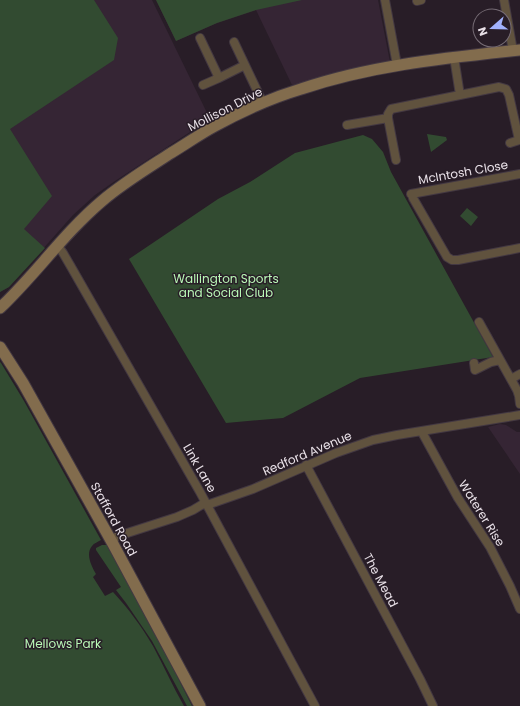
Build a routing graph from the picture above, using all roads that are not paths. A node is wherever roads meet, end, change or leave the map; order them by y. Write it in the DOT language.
graph roads {
  1 [pos="385,0"];
  2 [pos="504,0"];
  3 [pos="200,38"];
  4 [pos="234,42"];
  5 [pos="516,50"];
  6 [pos="454,57"];
  7 [pos="245,65"];
  8 [pos="397,65"];
  9 [pos="219,78"];
  10 [pos="203,85"];
  11 [pos="460,95"];
  12 [pos="263,103"];
  13 [pos="388,118"];
  14 [pos="347,125"];
  15 [pos="510,143"];
  16 [pos="396,160"];
  17 [pos="520,174"];
  18 [pos="58,246"];
  19 [pos="520,248"];
  20 [pos="13,295"];
  21 [pos="0,297"];
  22 [pos="0,308"];
  23 [pos="479,322"];
  24 [pos="2,351"];
  25 [pos="500,360"];
  26 [pos="474,363"];
  27 [pos="520,374"];
  28 [pos="511,380"];
  29 [pos="520,404"];
  30 [pos="520,415"];
  31 [pos="422,431"];
  32 [pos="306,465"];
  33 [pos="207,505"];
  34 [pos="111,540"];
  35 [pos="520,609"];
  36 [pos="200,706"];
  37 [pos="315,706"];
  38 [pos="433,706"];
  1 -- 8 [label="street"];
  2 -- 5 [label="street"];
  3 -- 9 [label="street"];
  4 -- 7 [label="street"];
  5 -- 6 [label="main road, Mollison Drive"];
  6 -- 8 [label="main road, Mollison Drive"];
  6 -- 11 [label="street"];
  7 -- 9 [label="street"];
  7 -- 12 [label="street"];
  8 -- 12 [label="main road, Mollison Drive"];
  9 -- 10 [label="street"];
  11 -- 13 [label="street"];
  11 -- 15 [label="street"];
  12 -- 18 [label="main road, Mollison Drive"];
  13 -- 14 [label="street"];
  13 -- 16 [label="street"];
  17 -- 19 [label="street, McIntosh Close"];
  18 -- 20 [label="main road, Mollison Drive"];
  18 -- 33 [label="street, Link Lane"];
  20 -- 21 [label="main road"];
  20 -- 22 [label="main road, Mollison Drive"];
  23 -- 25 [label="street"];
  24 -- 34 [label="main road, Stafford Road"];
  25 -- 26 [label="street"];
  25 -- 28 [label="street"];
  27 -- 28 [label="street"];
  28 -- 29 [label="street"];
  30 -- 31 [label="street, Redford Avenue"];
  31 -- 32 [label="street, Redford Avenue"];
  31 -- 35 [label="street, Waterer Rise"];
  32 -- 33 [label="street, Redford Avenue"];
  32 -- 38 [label="street, The Mead"];
  33 -- 34 [label="street, Redford Avenue"];
  33 -- 37 [label="street, Link Lane"];
  34 -- 36 [label="main road, Stafford Road"];
}
